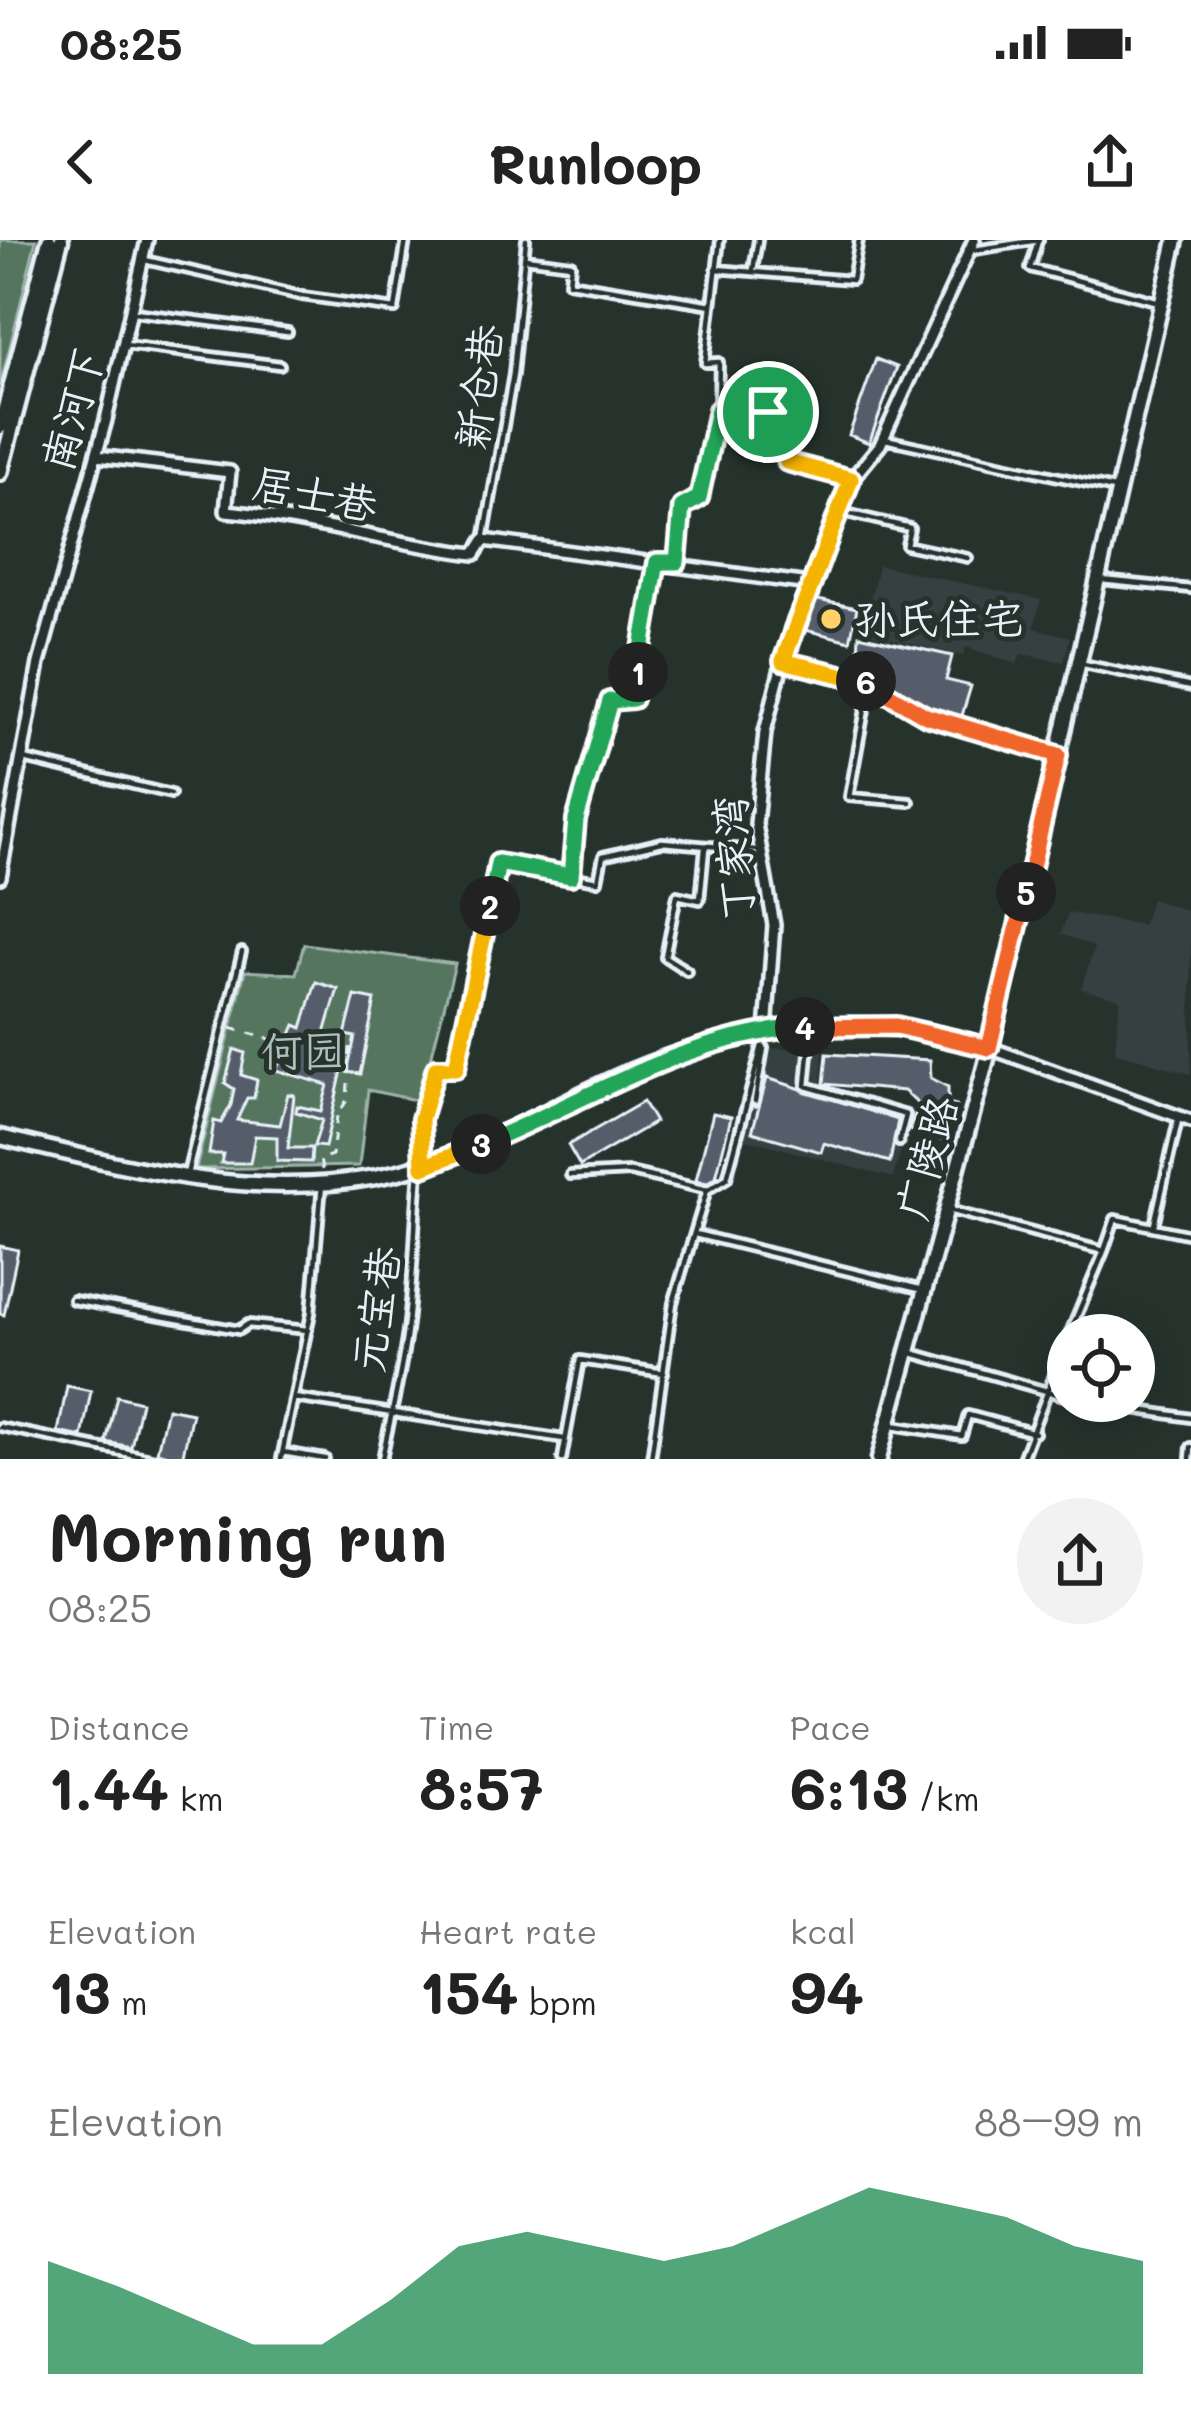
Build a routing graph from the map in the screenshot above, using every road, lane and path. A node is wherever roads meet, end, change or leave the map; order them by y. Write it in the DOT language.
graph roads {
  1 [pos="49,240"];
  2 [pos="61,240"];
  3 [pos="146,240"];
  4 [pos="406,240"];
  5 [pos="526,240"];
  6 [pos="720,240"];
  7 [pos="758,240"];
  8 [pos="859,240"];
  9 [pos="1038,240"];
  10 [pos="1176,240"];
  11 [pos="973,245"];
  12 [pos="524,257"];
  13 [pos="144,260"];
  14 [pos="716,269"];
  15 [pos="752,272"];
  16 [pos="1162,303"];
  17 [pos="712,305"];
  18 [pos="134,312"];
  19 [pos="288,332"];
  20 [pos="125,345"];
  21 [pos="280,365"];
  22 [pos="718,410"];
  23 [pos="0,427"];
  24 [pos="884,438"];
  25 [pos="97,456"];
  26 [pos="0,473"];
  27 [pos="851,479"];
  28 [pos="1120,490"];
  29 [pos="838,511"];
  30 [pos="484,540"];
  31 [pos="968,558"];
  32 [pos="657,562"];
  33 [pos="677,562"];
  34 [pos="1099,580"];
  35 [pos="809,584"];
  36 [pos="1191,589"];
  37 [pos="783,661"];
  38 [pos="1079,663"];
  39 [pos="870,682"];
  40 [pos="1191,687"];
  41 [pos="1058,755"];
  42 [pos="23,759"];
  43 [pos="171,794"];
  44 [pos="910,802"];
  45 [pos="705,848"];
  46 [pos="760,850"];
  47 [pos="571,876"];
  48 [pos="0,877"];
  49 [pos="242,952"];
  50 [pos="687,971"];
  51 [pos="224,1025"];
  52 [pos="812,1026"];
  53 [pos="766,1031"];
  54 [pos="287,1044"];
  55 [pos="989,1048"];
  56 [pos="345,1068"];
  57 [pos="755,1101"];
  58 [pos="1179,1116"];
  59 [pos="1191,1121"];
  60 [pos="0,1137"];
  61 [pos="899,1142"];
  62 [pos="423,1167"];
  63 [pos="569,1175"];
  64 [pos="322,1177"];
  65 [pos="185,1180"];
  66 [pos="707,1190"];
  67 [pos="949,1210"];
  68 [pos="1154,1225"];
  69 [pos="695,1234"];
  70 [pos="1191,1235"];
  71 [pos="1104,1251"];
  72 [pos="926,1290"];
  73 [pos="73,1300"];
  74 [pos="1078,1314"];
  75 [pos="308,1330"];
  76 [pos="905,1351"];
  77 [pos="664,1373"];
  78 [pos="1047,1392"];
  79 [pos="294,1398"];
  80 [pos="1047,1399"];
  81 [pos="1155,1412"];
  82 [pos="391,1413"];
  83 [pos="1191,1418"];
  84 [pos="886,1425"];
  85 [pos="0,1427"];
  86 [pos="1035,1433"];
  87 [pos="564,1439"];
  88 [pos="1191,1447"];
  89 [pos="282,1455"];
  90 [pos="156,1459"];
  91 [pos="325,1459"];
  92 [pos="382,1459"];
  93 [pos="562,1459"];
  94 [pos="651,1459"];
  95 [pos="879,1459"];
  96 [pos="1022,1459"];
  97 [pos="1190,1459"];
  1 -- 23 [label="street"];
  2 -- 26 [label="street"];
  3 -- 13 [label="street, 南河下"];
  4 -- 13 [label="lane"];
  5 -- 12 [label="lane, 新仓巷"];
  6 -- 14 [label="lane"];
  7 -- 15 [label="lane"];
  8 -- 15 [label="lane"];
  9 -- 11 [label="lane"];
  9 -- 16 [label="lane"];
  10 -- 16 [label="street, 广陵路"];
  11 -- 24 [label="street, 丁家湾"];
  12 -- 17 [label="lane"];
  12 -- 30 [label="lane, 新仓巷"];
  13 -- 18 [label="street, 南河下"];
  14 -- 15 [label="lane"];
  14 -- 17 [label="lane"];
  16 -- 28 [label="street, 广陵路"];
  17 -- 22 [label="lane"];
  18 -- 19 [label="lane"];
  18 -- 20 [label="street, 南河下"];
  20 -- 21 [label="lane"];
  20 -- 25 [label="street, 南河下"];
  22 -- 27 [label="lane"];
  22 -- 33 [label="lane"];
  24 -- 27 [label="street, 丁家湾"];
  24 -- 28 [label="lane"];
  25 -- 30 [label="street, 居士巷"];
  25 -- 42 [label="street, 南河下"];
  27 -- 29 [label="street, 丁家湾"];
  28 -- 34 [label="street, 广陵路"];
  29 -- 31 [label="lane"];
  29 -- 35 [label="street, 丁家湾"];
  30 -- 32 [label="street"];
  32 -- 33 [label="street"];
  32 -- 47 [label="lane"];
  33 -- 35 [label="street"];
  34 -- 36 [label="lane"];
  34 -- 38 [label="street, 广陵路"];
  35 -- 37 [label="street, 丁家湾"];
  37 -- 39 [label="lane"];
  37 -- 46 [label="street, 丁家湾"];
  38 -- 40 [label="lane"];
  38 -- 41 [label="street, 广陵路"];
  39 -- 41 [label="lane"];
  39 -- 44 [label="lane"];
  41 -- 55 [label="street, 广陵路"];
  42 -- 43 [label="lane"];
  42 -- 48 [label="street, 南河下"];
  45 -- 46 [label="lane"];
  45 -- 47 [label="lane"];
  45 -- 50 [label="lane"];
  46 -- 53 [label="street, 丁家湾"];
  47 -- 62 [label="lane, 元宝巷"];
  49 -- 51 [label="lane"];
  51 -- 54 [label="path"];
  51 -- 65 [label="lane"];
  52 -- 53 [label="street"];
  52 -- 55 [label="street"];
  52 -- 61 [label="lane"];
  53 -- 57 [label="lane"];
  53 -- 62 [label="street"];
  53 -- 66 [label="lane"];
  55 -- 58 [label="street"];
  55 -- 67 [label="street, 广陵路"];
  56 -- 56 [label="path"];
  56 -- 64 [label="path"];
  58 -- 59 [label="street"];
  58 -- 68 [label="lane"];
  60 -- 65 [label="street"];
  62 -- 64 [label="street"];
  62 -- 82 [label="lane, 元宝巷"];
  63 -- 66 [label="lane"];
  64 -- 65 [label="street"];
  64 -- 75 [label="lane"];
  66 -- 69 [label="lane"];
  67 -- 71 [label="lane"];
  67 -- 72 [label="street, 广陵路"];
  68 -- 70 [label="lane"];
  68 -- 71 [label="lane"];
  69 -- 72 [label="lane"];
  69 -- 77 [label="lane"];
  71 -- 74 [label="lane"];
  72 -- 76 [label="street, 广陵路"];
  73 -- 75 [label="lane"];
  75 -- 79 [label="lane"];
  76 -- 78 [label="lane"];
  76 -- 84 [label="street, 广陵路"];
  77 -- 87 [label="lane"];
  77 -- 94 [label="lane"];
  79 -- 82 [label="lane"];
  79 -- 89 [label="lane"];
  80 -- 86 [label="lane"];
  81 -- 83 [label="lane"];
  82 -- 87 [label="lane"];
  82 -- 92 [label="lane, 元宝巷"];
  84 -- 86 [label="lane"];
  84 -- 95 [label="street, 广陵路"];
  85 -- 90 [label="lane"];
  86 -- 96 [label="lane"];
  87 -- 93 [label="lane"];
  88 -- 97 [label="lane"];
  89 -- 91 [label="lane"];
}
